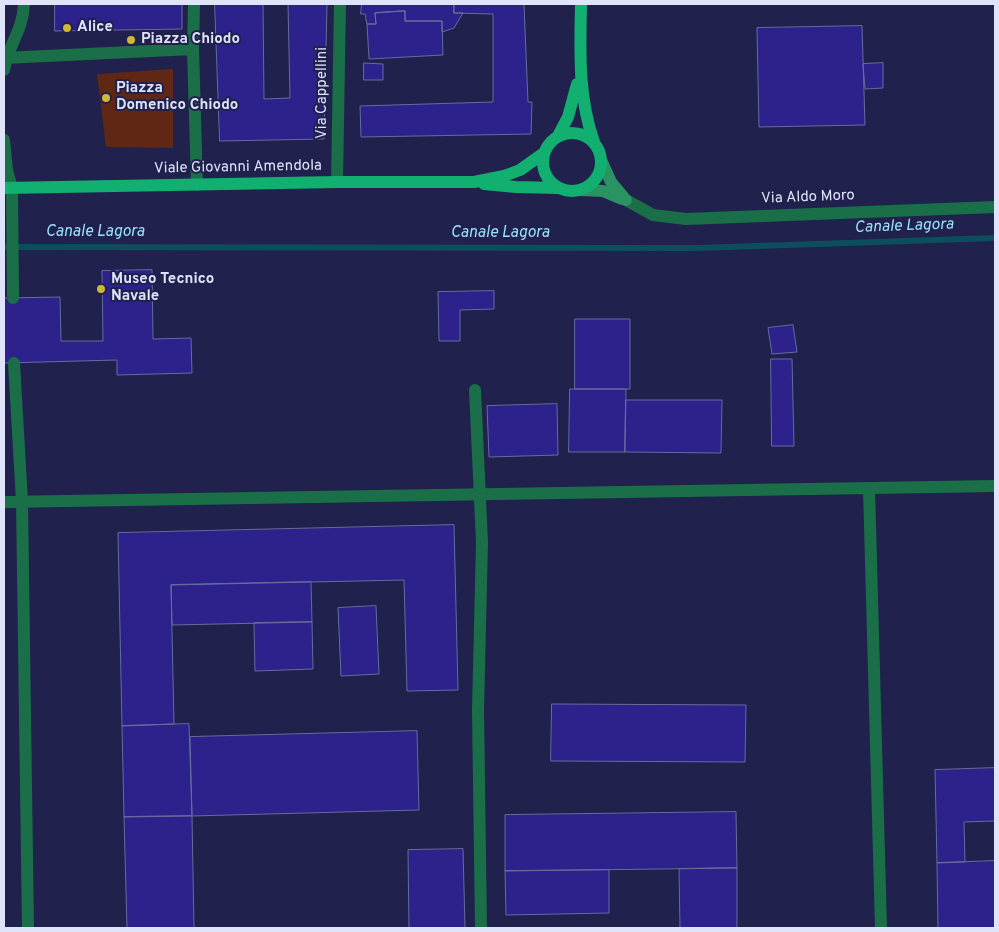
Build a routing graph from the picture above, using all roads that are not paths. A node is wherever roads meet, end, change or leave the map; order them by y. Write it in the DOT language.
graph roads {
  1 [pos="24,4"];
  2 [pos="194,4"];
  3 [pos="340,4"];
  4 [pos="581,4"];
  5 [pos="193,49"];
  6 [pos="4,62"];
  7 [pos="580,69"];
  8 [pos="558,136"];
  9 [pos="4,140"];
  10 [pos="594,142"];
  11 [pos="544,153"];
  12 [pos="601,160"];
  13 [pos="337,182"];
  14 [pos="474,182"];
  15 [pos="197,185"];
  16 [pos="8,188"];
  17 [pos="558,188"];
  18 [pos="582,190"];
  19 [pos="626,200"];
  20 [pos="995,206"];
  21 [pos="13,298"];
  22 [pos="14,363"];
  23 [pos="475,390"];
  24 [pos="995,486"];
  25 [pos="869,488"];
  26 [pos="479,494"];
  27 [pos="22,501"];
  28 [pos="4,502"];
  29 [pos="28,928"];
  30 [pos="481,928"];
  31 [pos="881,928"];
  1 -- 6 [label="street"];
  2 -- 5 [label="street"];
  3 -- 13 [label="street, Via Cappellini"];
  4 -- 7 [label="main road"];
  5 -- 6 [label="street"];
  5 -- 15 [label="street"];
  7 -- 8 [label="main road"];
  7 -- 10 [label="main road"];
  8 -- 10 [label="main road"];
  8 -- 11 [label="main road"];
  9 -- 16 [label="street"];
  10 -- 12 [label="main road"];
  11 -- 14 [label="main road, Viale Giovanni Amendola"];
  11 -- 17 [label="main road"];
  12 -- 18 [label="main road"];
  12 -- 19 [label="street, Via Aldo Moro"];
  13 -- 14 [label="main road, Viale Giovanni Amendola"];
  13 -- 15 [label="main road, Viale Giovanni Amendola"];
  14 -- 17 [label="main road, Viale Giovanni Amendola"];
  15 -- 16 [label="main road, Viale Giovanni Amendola"];
  16 -- 21 [label="street"];
  17 -- 18 [label="main road"];
  18 -- 19 [label="street, Via Aldo Moro"];
  19 -- 20 [label="street, Via Aldo Moro"];
  22 -- 27 [label="street"];
  23 -- 26 [label="street"];
  24 -- 25 [label="street"];
  25 -- 26 [label="street"];
  25 -- 31 [label="street"];
  26 -- 27 [label="street"];
  26 -- 30 [label="street"];
  27 -- 28 [label="street"];
  27 -- 29 [label="street"];
}
